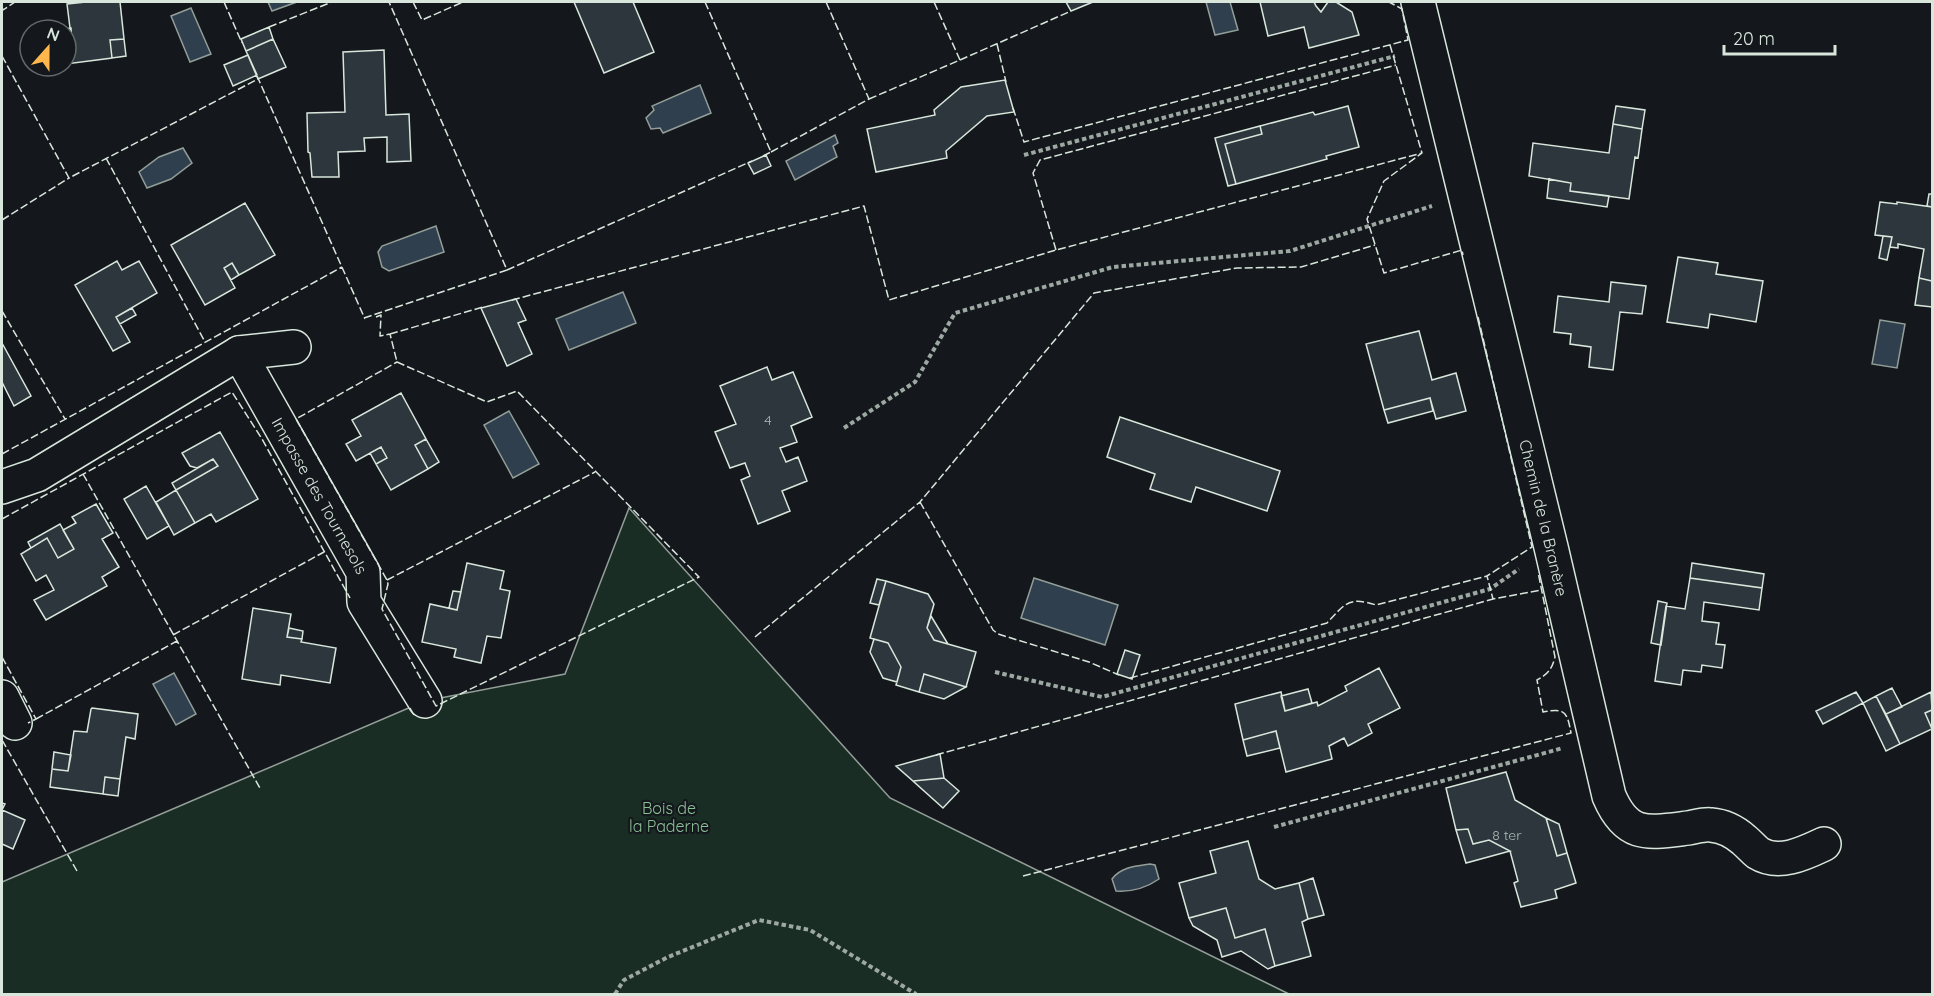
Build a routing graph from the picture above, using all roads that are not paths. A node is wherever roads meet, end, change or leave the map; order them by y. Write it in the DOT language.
graph roads {
  1 [pos="1418,2"];
  2 [pos="294,347"];
  3 [pos="239,353"];
  4 [pos="2,487"];
  5 [pos="425,701"];
  6 [pos="1824,844"];
  1 -- 6 [label="street, Chemin de la Branère"];
  2 -- 3 [label="street"];
  3 -- 4 [label="street"];
  3 -- 5 [label="street, Impasse des Tournesols"];
}
